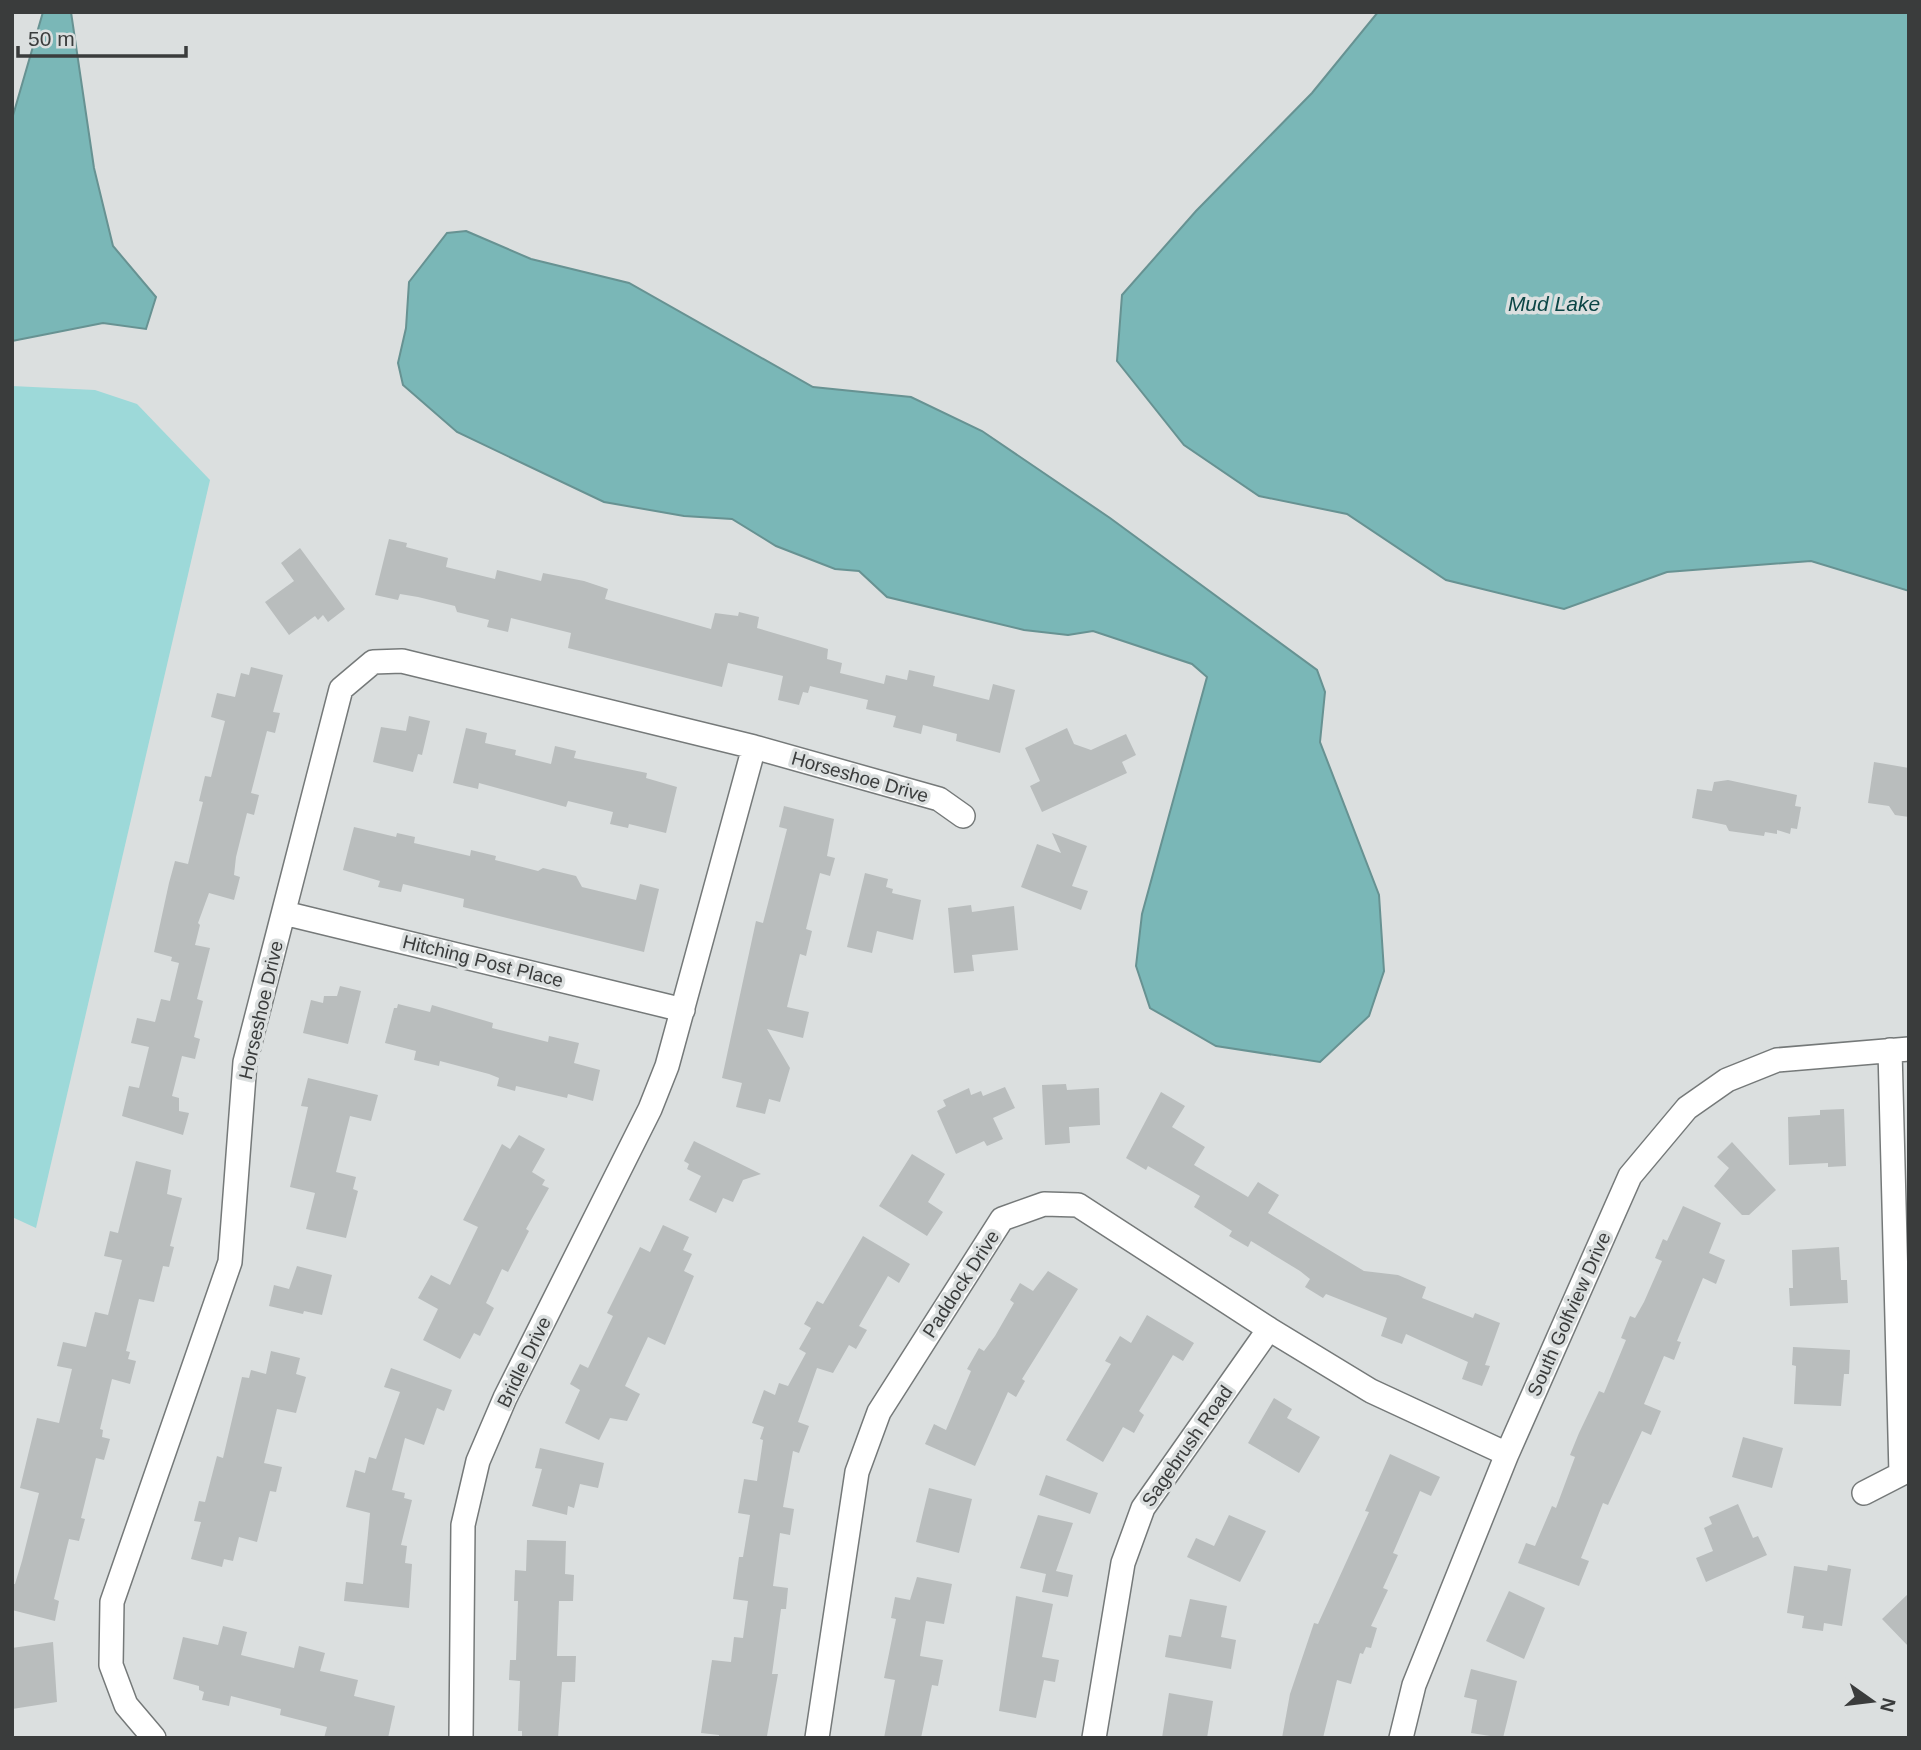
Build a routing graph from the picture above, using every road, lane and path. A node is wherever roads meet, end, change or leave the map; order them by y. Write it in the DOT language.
graph roads {
  1 [pos="754,747"];
  2 [pos="962,816"];
  3 [pos="284,913"];
  4 [pos="683,1010"];
  5 [pos="1899,1050"];
  6 [pos="1269,1329"];
  7 [pos="1507,1454"];
  8 [pos="1864,1493"];
  9 [pos="155,1738"];
  10 [pos="461,1738"];
  11 [pos="817,1738"];
  12 [pos="1094,1738"];
  13 [pos="1401,1738"];
  1 -- 2 [label="street, Horseshoe Drive"];
  1 -- 3 [label="street, Horseshoe Drive"];
  1 -- 4 [label="street"];
  3 -- 4 [label="street, Hitching Post Place"];
  3 -- 9 [label="street, Horseshoe Drive"];
  4 -- 10 [label="street, Bridle Drive"];
  5 -- 7 [label="street, South Golfview Drive"];
  5 -- 8 [label="street"];
  6 -- 7 [label="street, Paddock Drive"];
  6 -- 11 [label="street, Paddock Drive"];
  6 -- 12 [label="street, Sagebrush Road"];
  7 -- 13 [label="street, South Golfview Drive"];
}
